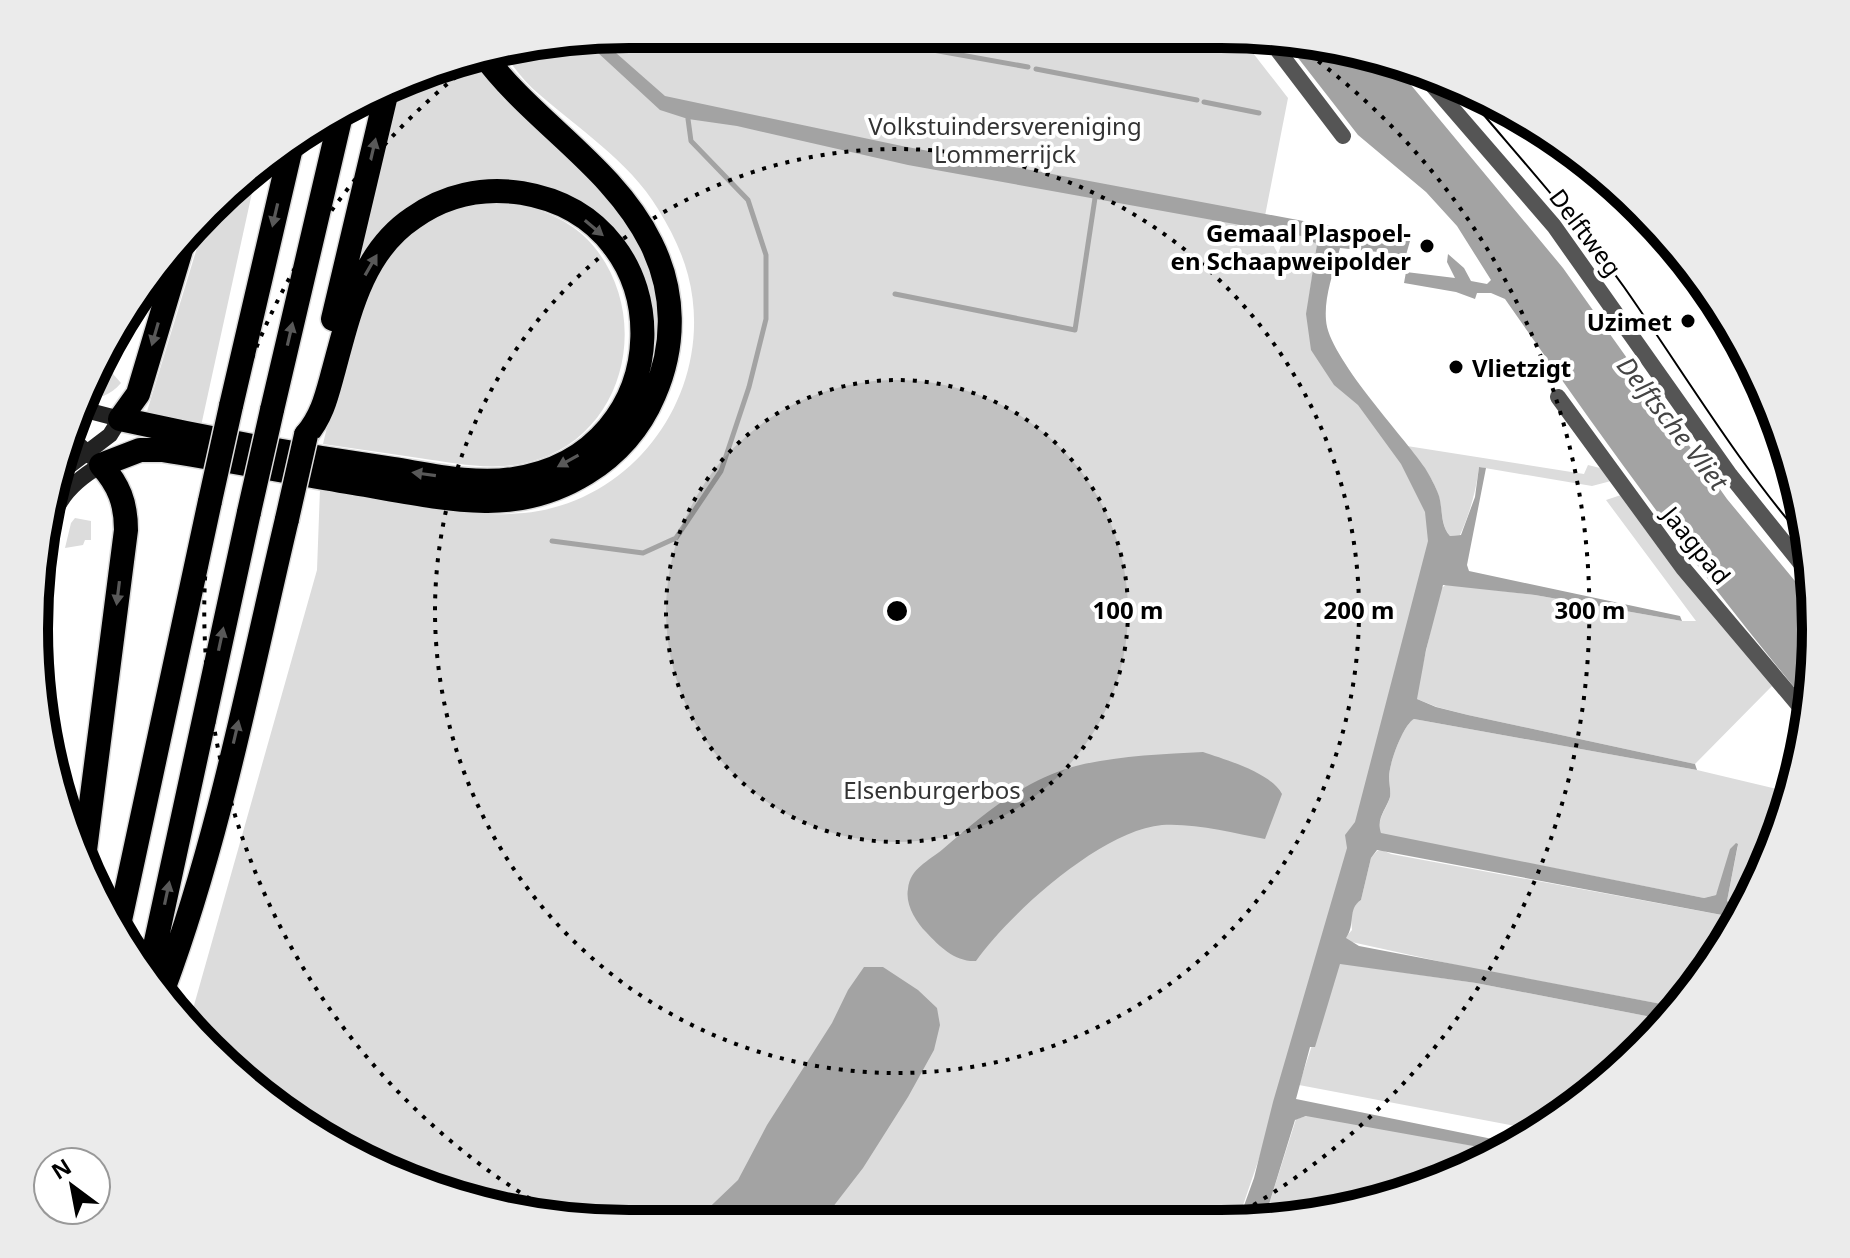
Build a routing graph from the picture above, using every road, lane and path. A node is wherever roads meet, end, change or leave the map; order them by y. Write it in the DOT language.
graph roads {
  1 [pos="1278,51"];
  2 [pos="491,65"];
  3 [pos="1436,89"];
  4 [pos="384,102"];
  5 [pos="338,126"];
  6 [pos="1343,136"];
  7 [pos="288,158"];
  8 [pos="177,264"];
  9 [pos="1558,397"];
  10 [pos="90,411"];
  11 [pos="120,419"];
  12 [pos="312,423"];
  13 [pos="79,442"];
  14 [pos="96,453"];
  15 [pos="72,466"];
  16 [pos="65,493"];
  17 [pos="1798,559"];
  18 [pos="1797,703"];
  19 [pos="87,837"];
  20 [pos="122,912"];
  21 [pos="152,960"];
  22 [pos="166,981"];
  1 -- 6 [label="street"];
  2 -- 14 [label="highway"];
  3 -- 17 [label="street, Delftweg"];
  12 -- 4 [label="highway, one-way"];
  21 -- 5 [label="highway, one-way, bridge"];
  7 -- 20 [label="highway, one-way, bridge"];
  8 -- 11 [label="highway, one-way"];
  9 -- 18 [label="street, Jaagpad"];
  10 -- 11 [label="street"];
  12 -- 11 [label="highway, one-way"];
  11 -- 14 [label="street"];
  22 -- 12 [label="highway, one-way, bridge"];
  13 -- 14 [label="street"];
  14 -- 15 [label="street"];
  14 -- 16 [label="street"];
  14 -- 19 [label="highway, one-way"];
}
